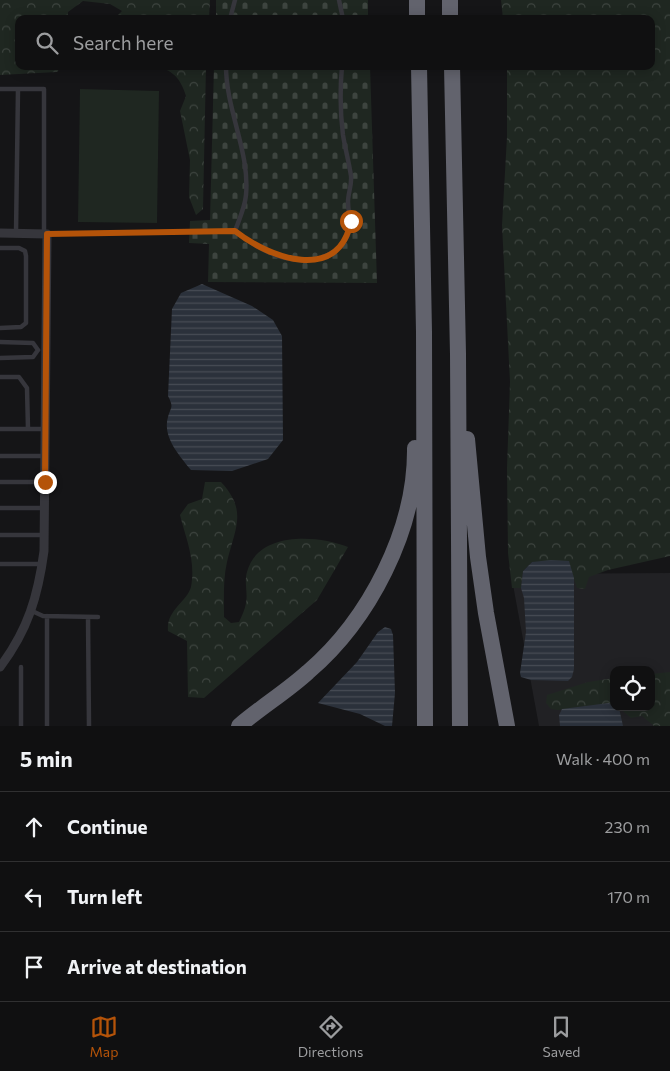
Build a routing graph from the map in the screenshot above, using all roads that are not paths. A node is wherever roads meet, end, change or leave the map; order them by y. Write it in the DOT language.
graph roads {
  1 [pos="235,0"];
  2 [pos="338,0"];
  3 [pos="417,0"];
  4 [pos="450,0"];
  5 [pos="231,15"];
  6 [pos="343,15"];
  7 [pos="418,15"];
  8 [pos="450,15"];
  9 [pos="226,70"];
  10 [pos="342,70"];
  11 [pos="419,70"];
  12 [pos="452,70"];
  13 [pos="0,89"];
  14 [pos="18,89"];
  15 [pos="235,231"];
  16 [pos="0,233"];
  17 [pos="16,234"];
  18 [pos="45,234"];
  19 [pos="0,248"];
  20 [pos="0,328"];
  21 [pos="424,332"];
  22 [pos="0,342"];
  23 [pos="41,350"];
  24 [pos="458,354"];
  25 [pos="0,358"];
  26 [pos="0,377"];
  27 [pos="0,429"];
  28 [pos="28,429"];
  29 [pos="45,429"];
  30 [pos="0,456"];
  31 [pos="45,456"];
  32 [pos="0,482"];
  33 [pos="45,482"];
  34 [pos="0,508"];
  35 [pos="45,508"];
  36 [pos="0,535"];
  37 [pos="45,535"];
  38 [pos="0,564"];
  39 [pos="42,564"];
  40 [pos="32,611"];
  41 [pos="47,616"];
  42 [pos="88,617"];
  43 [pos="98,617"];
  44 [pos="0,667"];
  45 [pos="21,667"];
  46 [pos="21,726"];
  47 [pos="47,726"];
  48 [pos="89,726"];
  49 [pos="239,726"];
  50 [pos="425,726"];
  51 [pos="460,726"];
  52 [pos="508,726"];
  1 -- 5 [label="lane"];
  2 -- 6 [label="lane"];
  3 -- 7 [label="highway"];
  4 -- 8 [label="highway"];
  9 -- 15 [label="lane"];
  10 -- 15 [label="lane"];
  11 -- 21 [label="highway"];
  12 -- 24 [label="highway"];
  13 -- 14 [label="lane"];
  14 -- 17 [label="lane"];
  14 -- 18 [label="lane"];
  15 -- 18 [label="lane"];
  16 -- 17 [label="street"];
  17 -- 18 [label="street"];
  18 -- 23 [label="street"];
  19 -- 20 [label="lane"];
  21 -- 49 [label="highway"];
  21 -- 50 [label="highway"];
  22 -- 23 [label="lane"];
  23 -- 25 [label="lane"];
  23 -- 29 [label="street"];
  24 -- 51 [label="highway"];
  24 -- 52 [label="highway"];
  26 -- 28 [label="lane"];
  27 -- 28 [label="lane"];
  28 -- 29 [label="lane"];
  29 -- 31 [label="street"];
  30 -- 31 [label="lane"];
  31 -- 33 [label="street"];
  32 -- 33 [label="lane"];
  33 -- 35 [label="street"];
  34 -- 35 [label="lane"];
  35 -- 37 [label="street"];
  36 -- 37 [label="lane"];
  37 -- 39 [label="street"];
  38 -- 39 [label="lane"];
  39 -- 40 [label="street"];
  40 -- 41 [label="lane"];
  40 -- 44 [label="street"];
  41 -- 42 [label="lane"];
  41 -- 47 [label="lane"];
  42 -- 43 [label="lane"];
  42 -- 48 [label="lane"];
  45 -- 46 [label="lane"];
}
